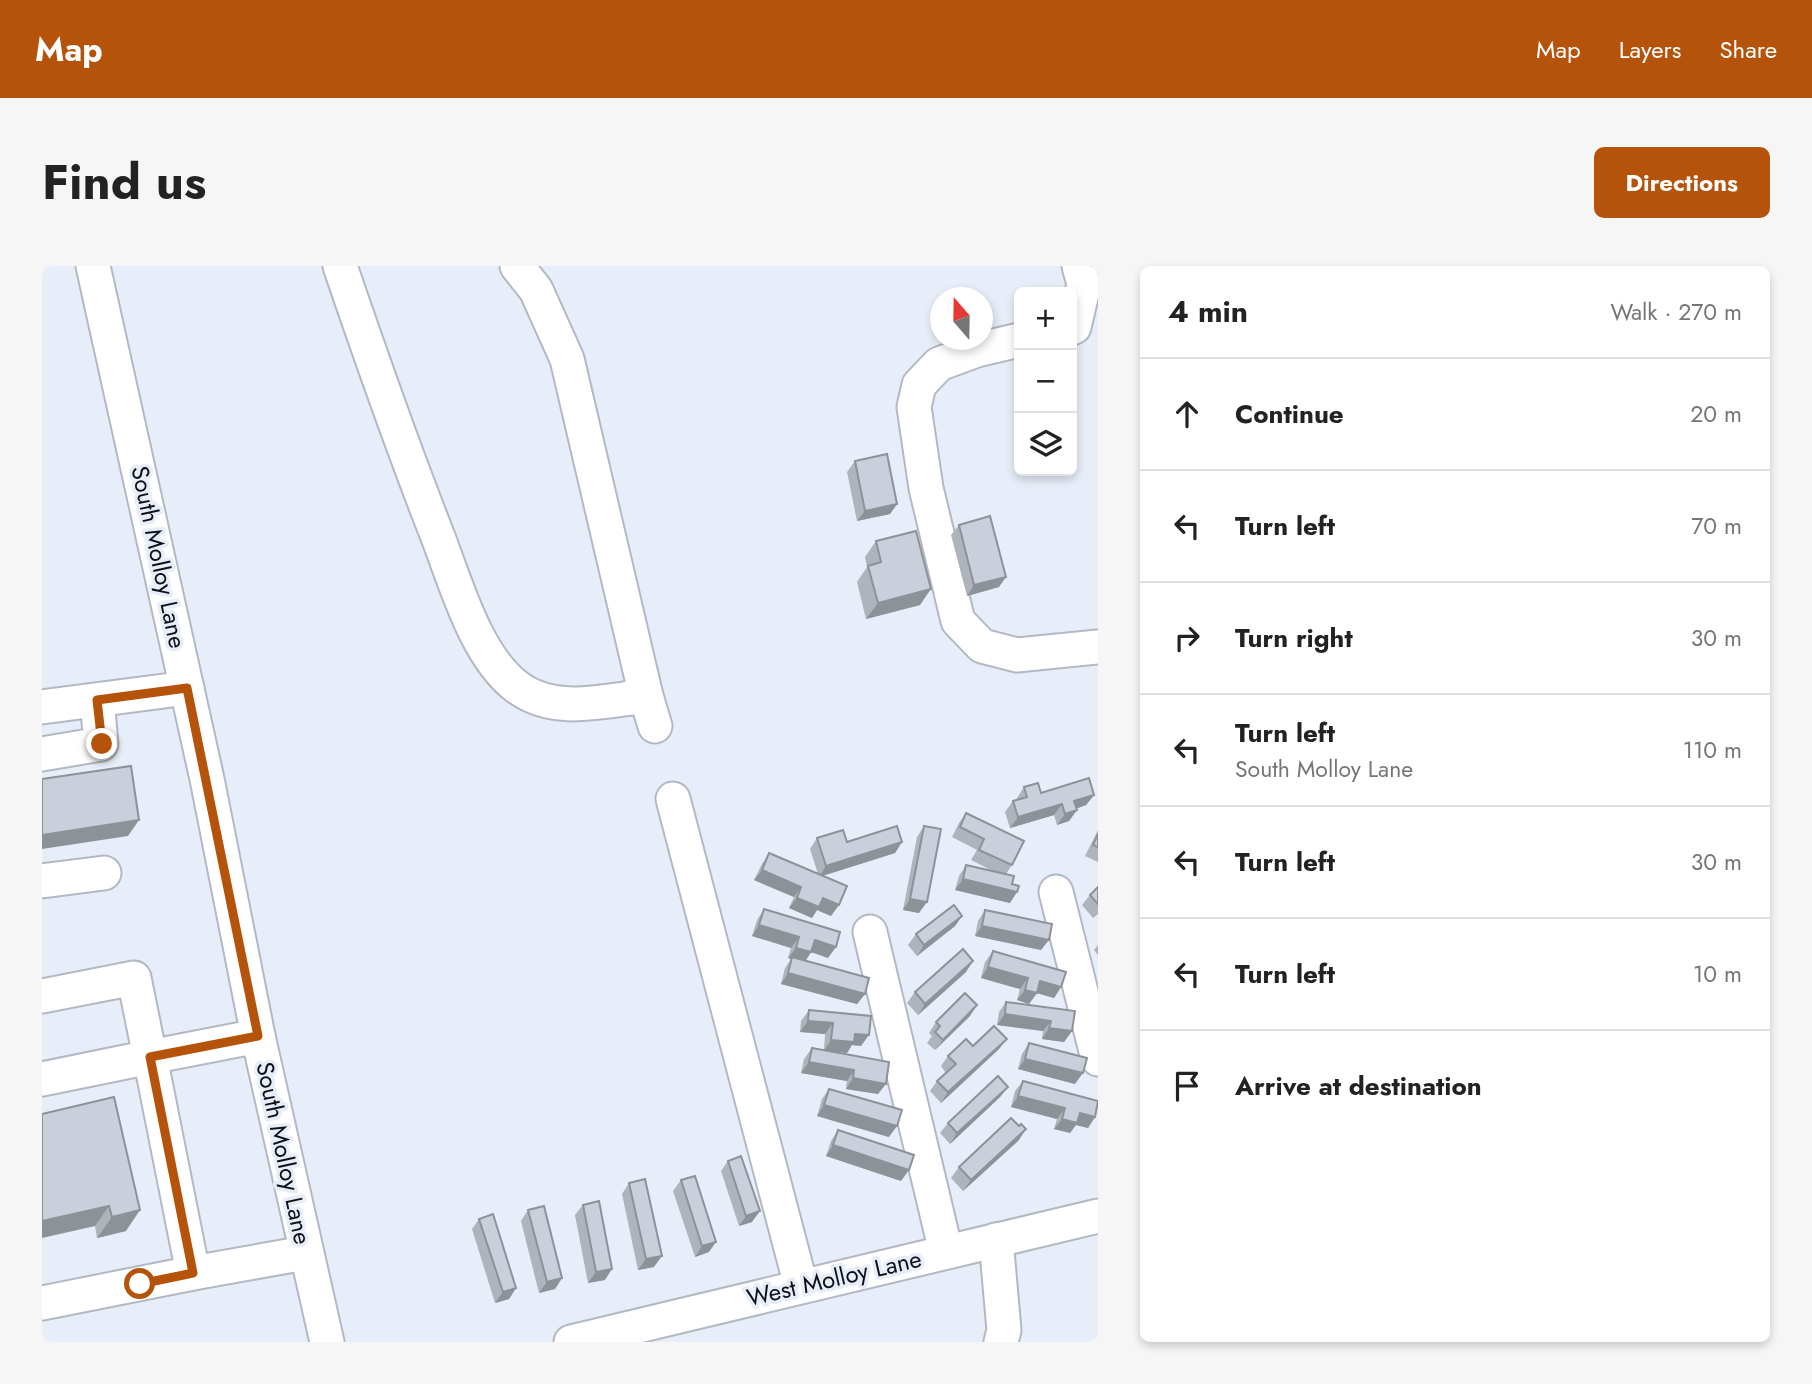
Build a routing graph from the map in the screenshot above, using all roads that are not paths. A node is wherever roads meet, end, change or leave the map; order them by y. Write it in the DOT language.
graph roads {
  1 [pos="93,266"];
  2 [pos="340,266"];
  3 [pos="517,266"];
  4 [pos="1087,277"];
  5 [pos="1077,315"];
  6 [pos="1014,341"];
  7 [pos="1098,647"];
  8 [pos="187,688"];
  9 [pos="97,700"];
  10 [pos="42,708"];
  11 [pos="42,754"];
  12 [pos="673,799"];
  13 [pos="104,873"];
  14 [pos="42,881"];
  15 [pos="1056,892"];
  16 [pos="870,932"];
  17 [pos="42,996"];
  18 [pos="258,1036"];
  19 [pos="150,1057"];
  20 [pos="1098,1059"];
  21 [pos="42,1079"];
  22 [pos="1098,1216"];
  23 [pos="996,1240"];
  24 [pos="946,1252"];
  25 [pos="305,1253"];
  26 [pos="193,1273"];
  27 [pos="801,1286"];
  28 [pos="42,1303"];
  29 [pos="327,1342"];
  30 [pos="571,1342"];
  31 [pos="1001,1342"];
  1 -- 8 [label="street, South Molloy Lane"];
  2 -- 3 [label="street"];
  4 -- 5 [label="street"];
  6 -- 7 [label="street"];
  8 -- 9 [label="street"];
  8 -- 18 [label="street, South Molloy Lane"];
  9 -- 10 [label="street"];
  9 -- 11 [label="street"];
  12 -- 27 [label="street"];
  13 -- 14 [label="street"];
  15 -- 20 [label="street"];
  16 -- 24 [label="street"];
  17 -- 19 [label="street"];
  18 -- 19 [label="street"];
  18 -- 25 [label="street, South Molloy Lane"];
  19 -- 21 [label="street"];
  19 -- 26 [label="street"];
  22 -- 23 [label="street, West Molloy Lane"];
  23 -- 24 [label="street, West Molloy Lane"];
  23 -- 31 [label="street"];
  24 -- 27 [label="street, West Molloy Lane"];
  25 -- 26 [label="street"];
  25 -- 29 [label="street, South Molloy Lane"];
  26 -- 28 [label="street"];
  27 -- 30 [label="street, West Molloy Lane"];
}
